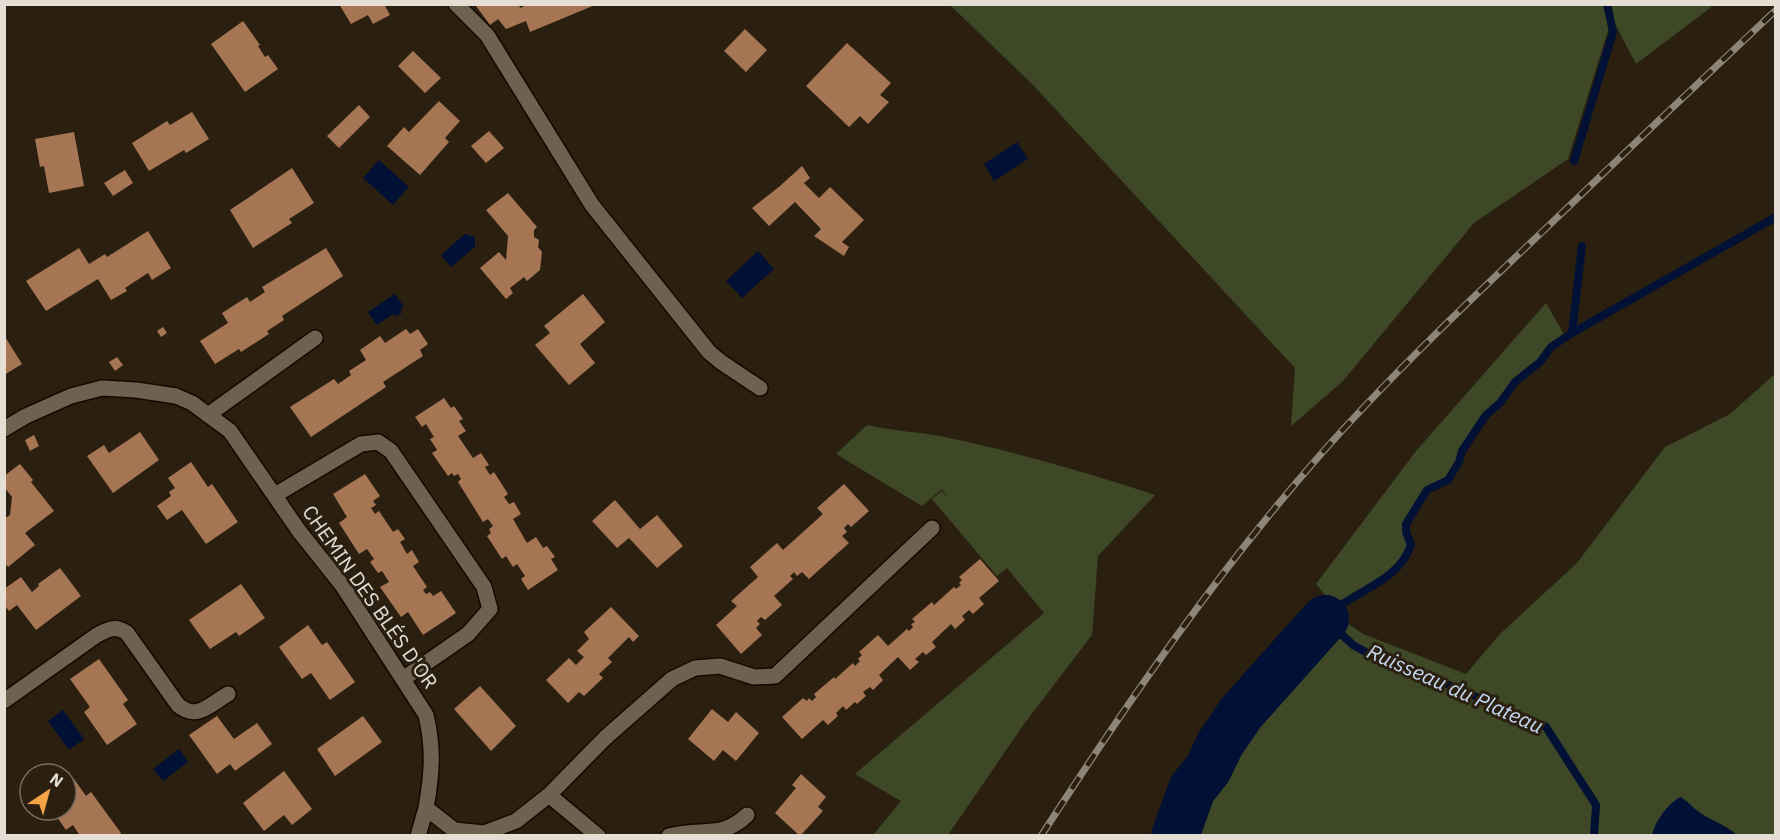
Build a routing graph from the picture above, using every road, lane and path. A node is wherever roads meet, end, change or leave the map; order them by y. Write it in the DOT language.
graph roads {
  1 [pos="456,4"];
  2 [pos="315,338"];
  3 [pos="760,388"];
  4 [pos="208,415"];
  5 [pos="4,429"];
  6 [pos="275,495"];
  7 [pos="932,528"];
  8 [pos="403,679"];
  9 [pos="228,694"];
  10 [pos="4,701"];
  11 [pos="549,795"];
  12 [pos="426,808"];
  13 [pos="747,815"];
  14 [pos="418,836"];
  15 [pos="598,836"];
  16 [pos="669,836"];
  1 -- 3 [label="street"];
  2 -- 4 [label="street"];
  4 -- 5 [label="street, CHEMIN DES BLÉS D'OR"];
  4 -- 6 [label="street, CHEMIN DES BLÉS D'OR"];
  6 -- 8 [label="street, CHEMIN DES BLÉS D'OR"];
  6 -- 8 [label="street"];
  7 -- 11 [label="street"];
  8 -- 12 [label="street, CHEMIN DES BLÉS D'OR"];
  9 -- 10 [label="street"];
  11 -- 12 [label="street"];
  11 -- 15 [label="street"];
  12 -- 14 [label="street, CHEMIN DES BLÉS D'OR"];
  13 -- 16 [label="street"];
}
